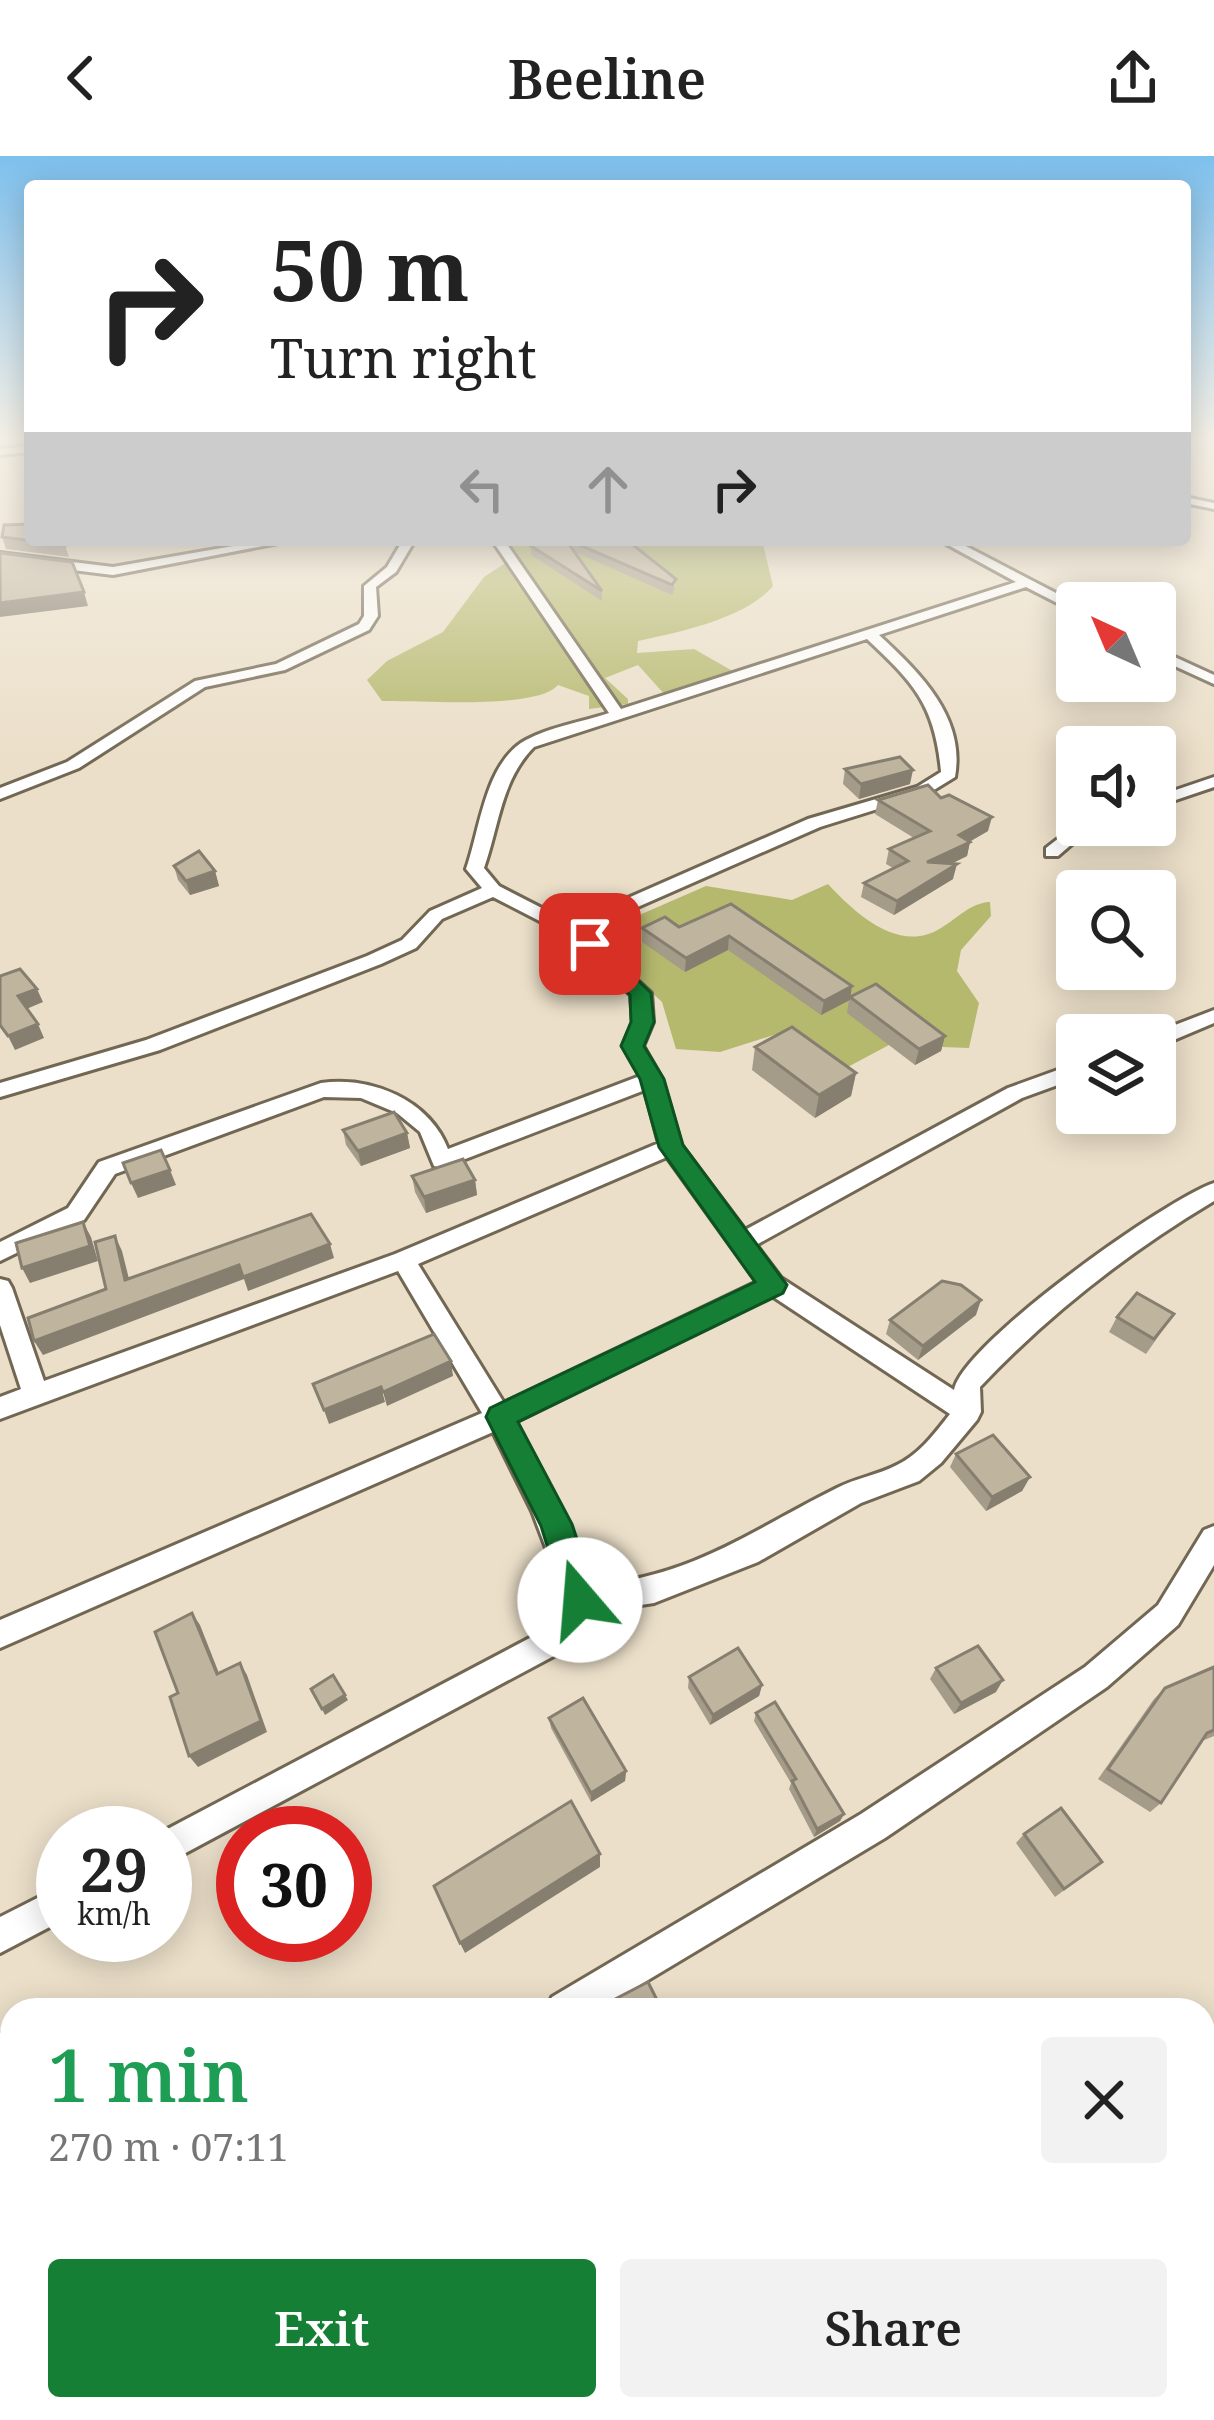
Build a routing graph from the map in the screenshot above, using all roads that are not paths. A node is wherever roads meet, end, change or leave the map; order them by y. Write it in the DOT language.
graph roads {
  1 [pos="252,547"];
  2 [pos="405,547"];
  3 [pos="503,547"];
  4 [pos="957,547"];
  5 [pos="0,557"];
  6 [pos="1023,584"];
  7 [pos="1056,600"];
  8 [pos="869,633"];
  9 [pos="1176,662"];
  10 [pos="1214,680"];
  11 [pos="616,713"];
  12 [pos="1214,782"];
  13 [pos="0,794"];
  14 [pos="1176,795"];
  15 [pos="1060,846"];
  16 [pos="1052,852"];
  17 [pos="493,890"];
  18 [pos="572,930"];
  19 [pos="1214,1016"];
  20 [pos="1176,1031"];
  21 [pos="652,1079"];
  22 [pos="1056,1079"];
  23 [pos="0,1090"];
  24 [pos="671,1147"];
  25 [pos="1214,1191"];
  26 [pos="742,1242"];
  27 [pos="0,1252"];
  28 [pos="403,1260"];
  29 [pos="773,1285"];
  30 [pos="0,1288"];
  31 [pos="36,1395"];
  32 [pos="0,1408"];
  33 [pos="968,1412"];
  34 [pos="500,1417"];
  35 [pos="1214,1539"];
  36 [pos="580,1600"];
  37 [pos="0,1634"];
  38 [pos="192,1834"];
  39 [pos="36,1917"];
  40 [pos="0,1936"];
  41 [pos="585,1998"];
  1 -- 5 [label="street"];
  2 -- 13 [label="street"];
  3 -- 11 [label="street"];
  4 -- 6 [label="street"];
  6 -- 7 [label="street"];
  6 -- 8 [label="street"];
  8 -- 11 [label="street"];
  8 -- 18 [label="street"];
  9 -- 10 [label="street"];
  11 -- 17 [label="street"];
  12 -- 14 [label="street"];
  15 -- 16 [label="street"];
  17 -- 18 [label="street"];
  17 -- 23 [label="street"];
  18 -- 21 [label="street"];
  19 -- 20 [label="street"];
  21 -- 24 [label="street"];
  21 -- 27 [label="street"];
  22 -- 26 [label="street"];
  24 -- 26 [label="street"];
  24 -- 28 [label="street"];
  25 -- 33 [label="street"];
  26 -- 29 [label="street"];
  28 -- 31 [label="street"];
  28 -- 34 [label="street"];
  29 -- 33 [label="street"];
  29 -- 34 [label="street"];
  30 -- 31 [label="street"];
  31 -- 32 [label="street"];
  33 -- 36 [label="street"];
  34 -- 36 [label="street"];
  34 -- 37 [label="street"];
  35 -- 41 [label="street"];
  36 -- 38 [label="street"];
  39 -- 40 [label="street"];
}
